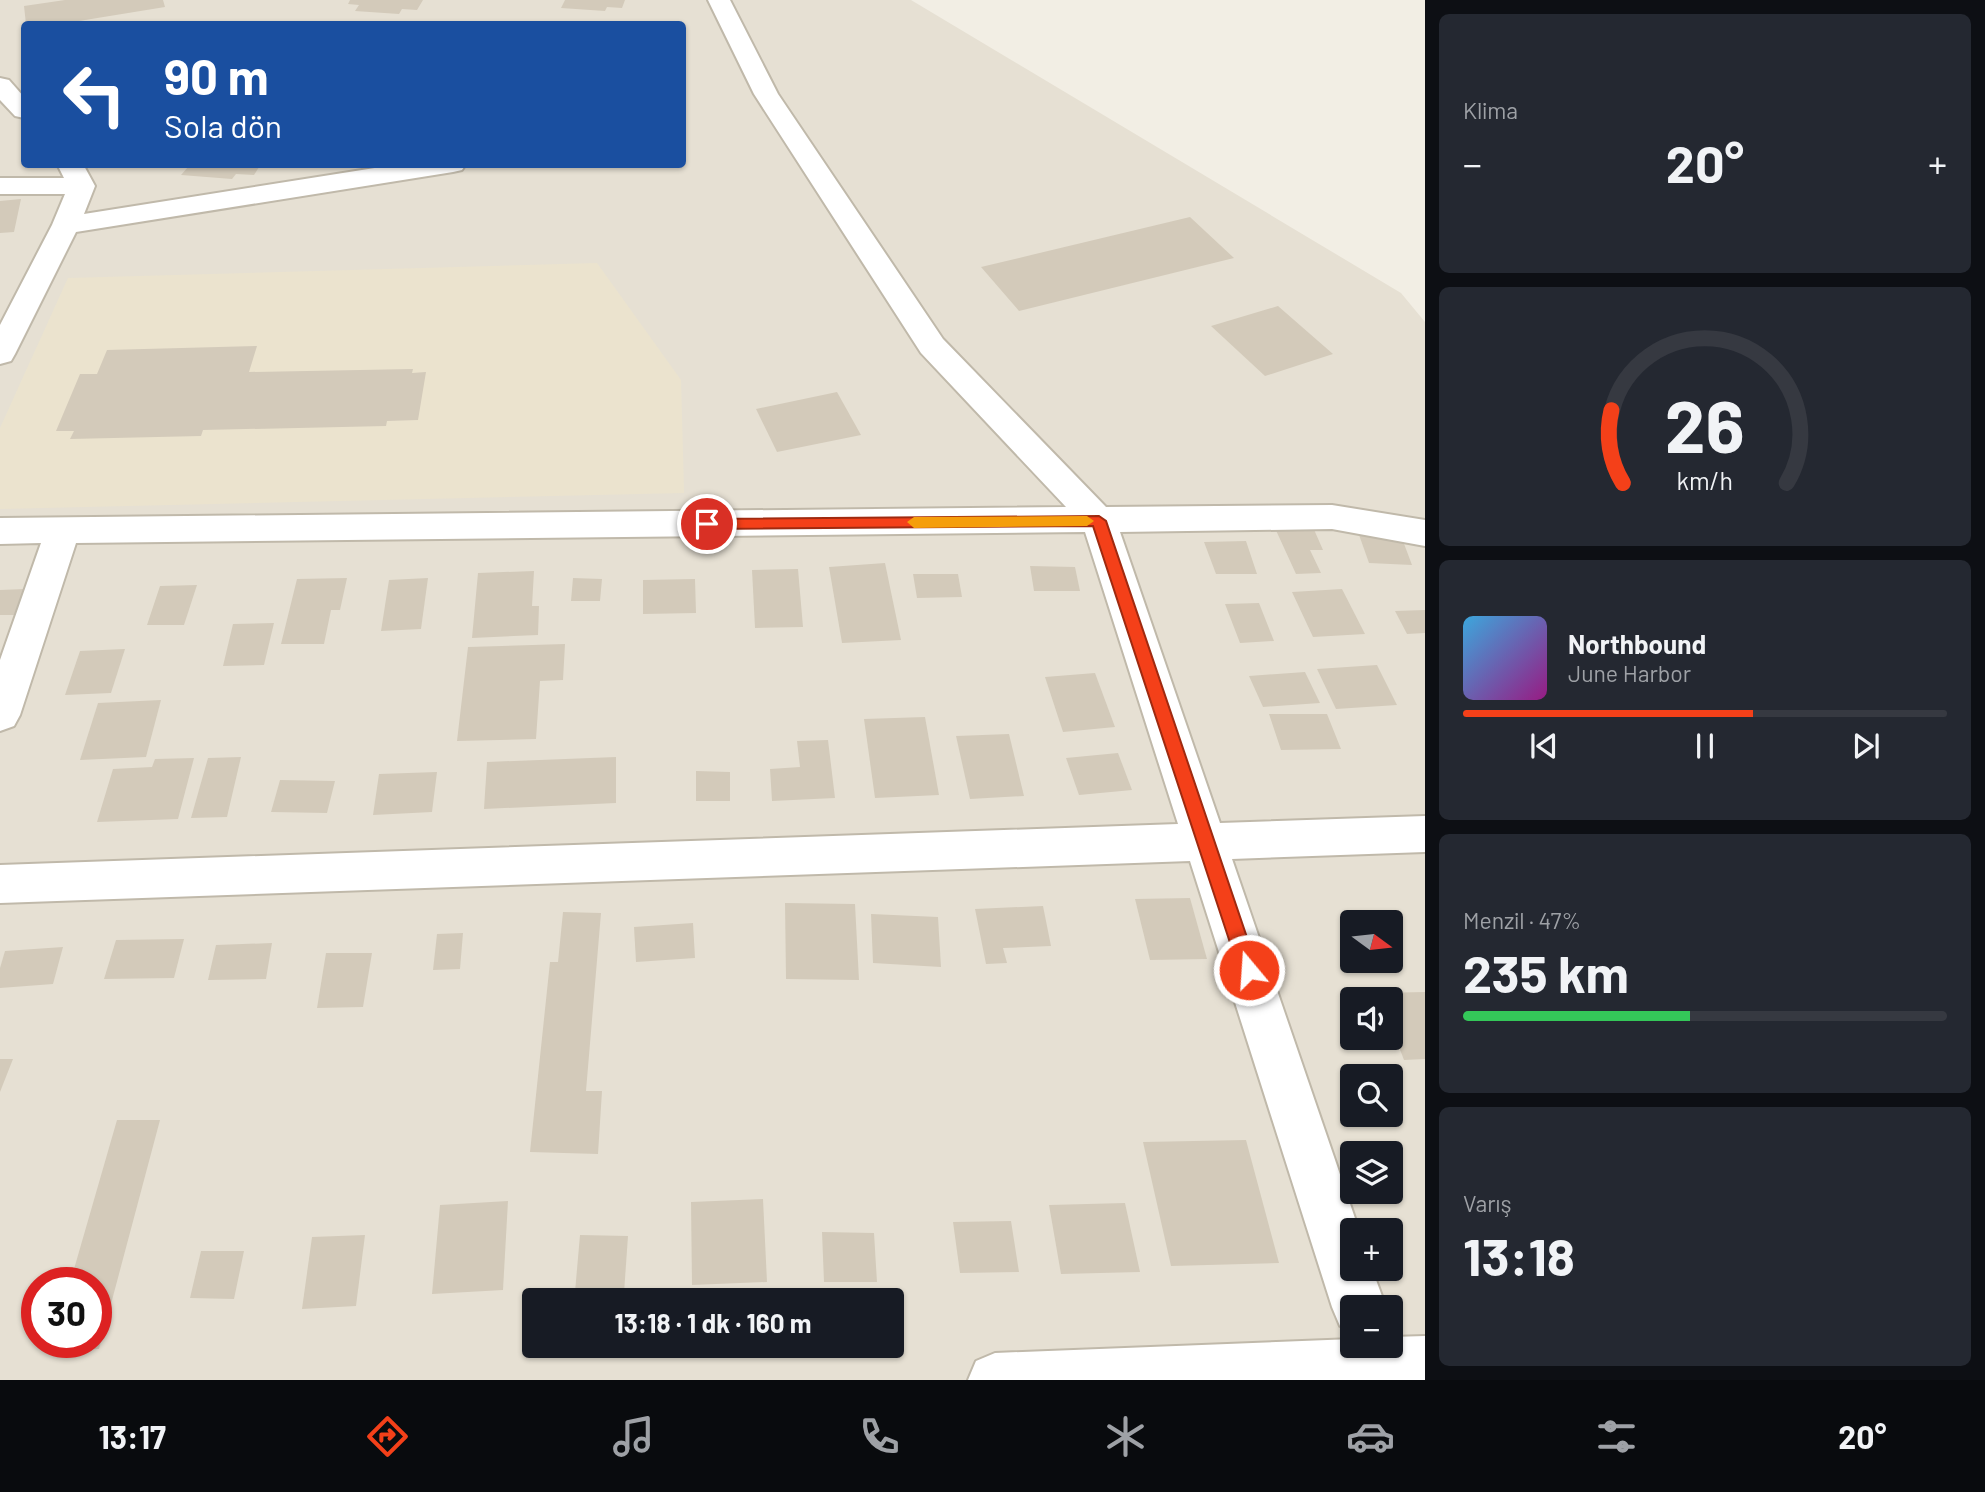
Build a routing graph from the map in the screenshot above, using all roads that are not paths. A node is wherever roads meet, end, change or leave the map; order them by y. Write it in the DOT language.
graph roads {
  1 [pos="719,0"];
  2 [pos="0,85"];
  3 [pos="21,108"];
  4 [pos="428,168"];
  5 [pos="76,175"];
  6 [pos="0,186"];
  7 [pos="66,225"];
  8 [pos="0,354"];
  9 [pos="1099,521"];
  10 [pos="63,530"];
  11 [pos="0,531"];
  12 [pos="1425,533"];
  13 [pos="0,715"];
  14 [pos="1425,834"];
  15 [pos="1207,841"];
  16 [pos="0,884"];
  17 [pos="1355,1295"];
  18 [pos="1389,1363"];
  19 [pos="995,1380"];
  1 -- 9 [label="street"];
  2 -- 3 [label="street"];
  4 -- 7 [label="street"];
  5 -- 6 [label="street"];
  5 -- 7 [label="street"];
  7 -- 8 [label="street"];
  9 -- 10 [label="street"];
  9 -- 12 [label="street"];
  9 -- 15 [label="street"];
  10 -- 11 [label="street"];
  10 -- 13 [label="street"];
  14 -- 15 [label="street"];
  15 -- 16 [label="street"];
  15 -- 17 [label="street"];
  18 -- 19 [label="street"];
}
